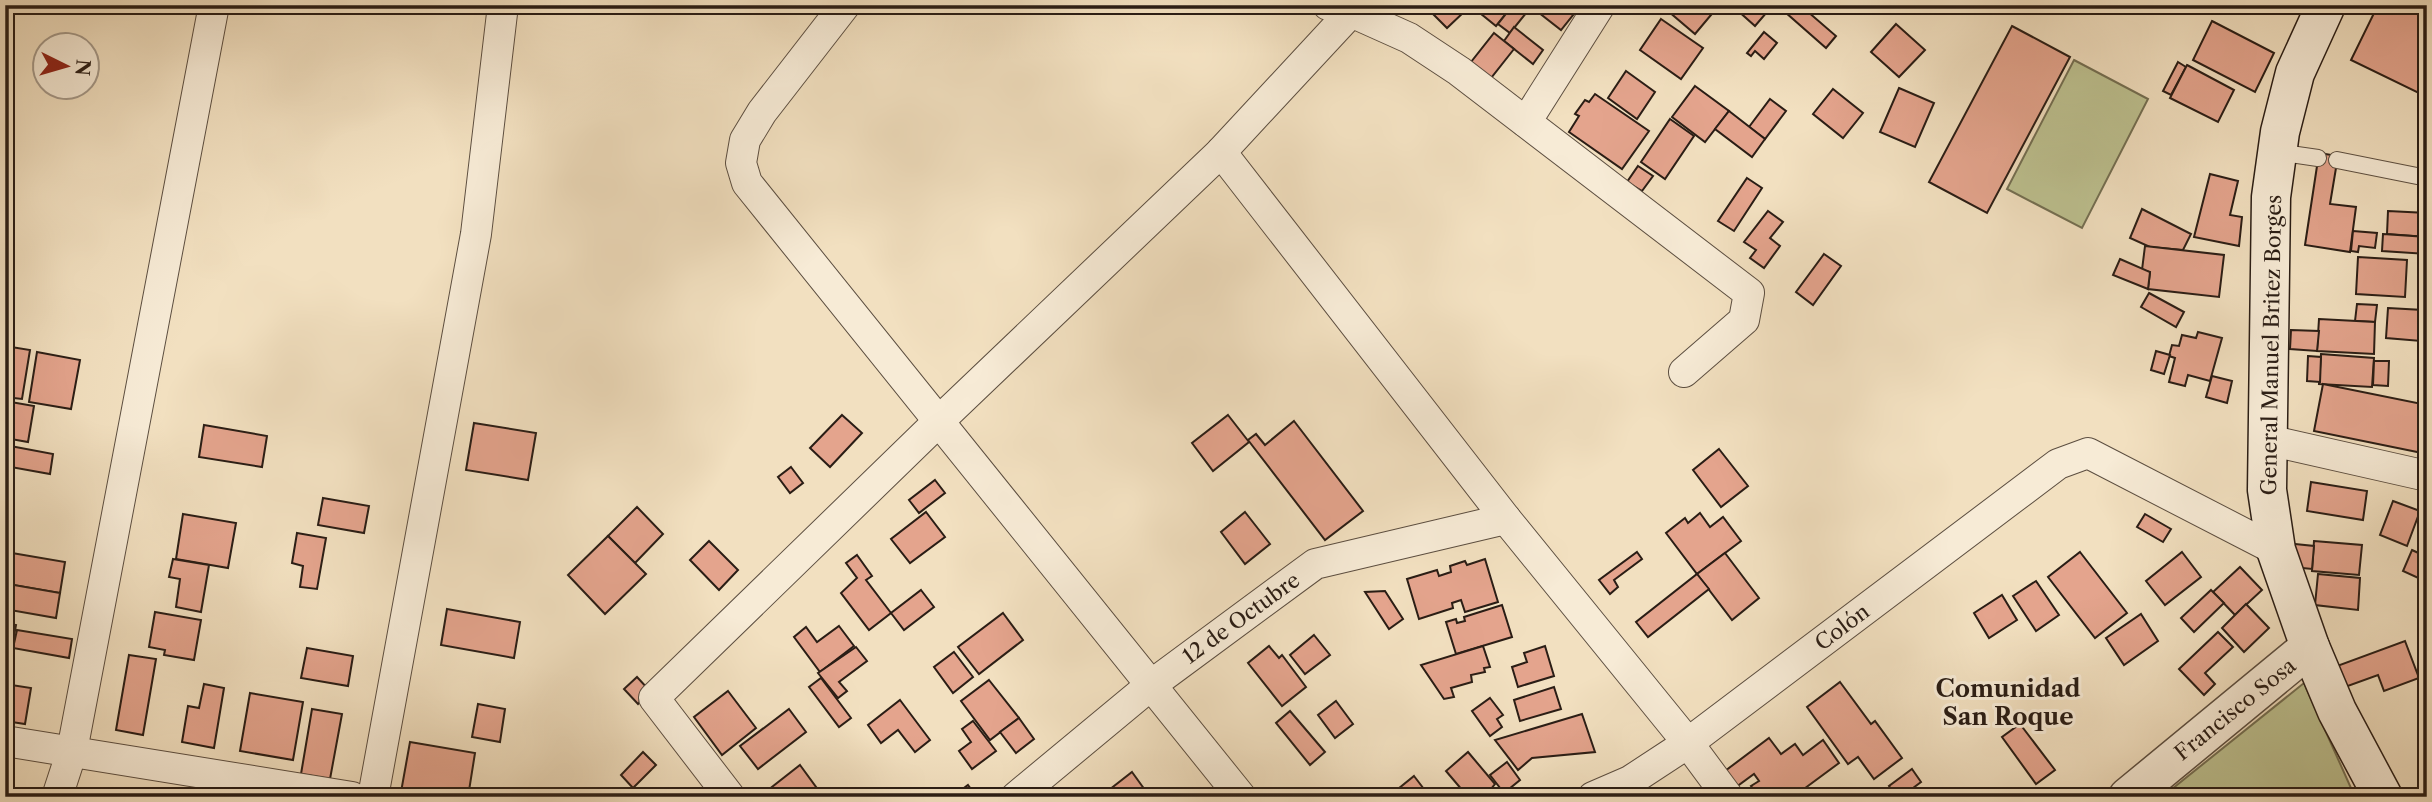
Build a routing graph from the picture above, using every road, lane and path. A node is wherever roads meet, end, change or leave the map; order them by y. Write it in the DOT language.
graph roads {
  1 [pos="214,5"];
  2 [pos="503,5"];
  3 [pos="845,5"];
  4 [pos="1600,5"];
  5 [pos="2326,5"];
  6 [pos="1339,9"];
  7 [pos="1526,122"];
  8 [pos="1221,152"];
  9 [pos="2277,152"];
  10 [pos="2318,158"];
  11 [pos="2337,160"];
  12 [pos="2427,178"];
  13 [pos="1684,372"];
  14 [pos="939,421"];
  15 [pos="2268,440"];
  16 [pos="2427,476"];
  17 [pos="1506,519"];
  18 [pos="2276,550"];
  19 [pos="2310,647"];
  20 [pos="1151,685"];
  21 [pos="5,741"];
  22 [pos="1688,743"];
  23 [pos="72,751"];
  24 [pos="57,797"];
  25 [pos="352,797"];
  26 [pos="373,797"];
  27 [pos="730,797"];
  28 [pos="1016,797"];
  29 [pos="1241,797"];
  30 [pos="1593,797"];
  31 [pos="1728,797"];
  32 [pos="2127,797"];
  33 [pos="2383,797"];
  1 -- 23 [label="street"];
  2 -- 26 [label="street"];
  3 -- 14 [label="street"];
  4 -- 7 [label="street"];
  5 -- 9 [label="main road, General Manuel Britez Borges"];
  6 -- 7 [label="street"];
  6 -- 8 [label="street"];
  7 -- 13 [label="street"];
  8 -- 14 [label="street"];
  8 -- 17 [label="street"];
  9 -- 10 [label="lane"];
  9 -- 15 [label="main road, General Manuel Britez Borges"];
  11 -- 12 [label="lane"];
  14 -- 20 [label="street"];
  14 -- 27 [label="street"];
  15 -- 16 [label="street"];
  15 -- 18 [label="main road, General Manuel Britez Borges"];
  17 -- 20 [label="street, 12 de Octubre"];
  17 -- 22 [label="street"];
  18 -- 19 [label="main road, General Manuel Britez Borges"];
  18 -- 22 [label="street, Colón"];
  19 -- 32 [label="main road, Francisco Sosa"];
  19 -- 33 [label="main road, General Manuel Britez Borges"];
  20 -- 28 [label="street, 12 de Octubre"];
  20 -- 29 [label="street"];
  21 -- 23 [label="street"];
  22 -- 30 [label="street, Colón"];
  22 -- 31 [label="street"];
  23 -- 24 [label="street"];
  23 -- 25 [label="street"];
}
